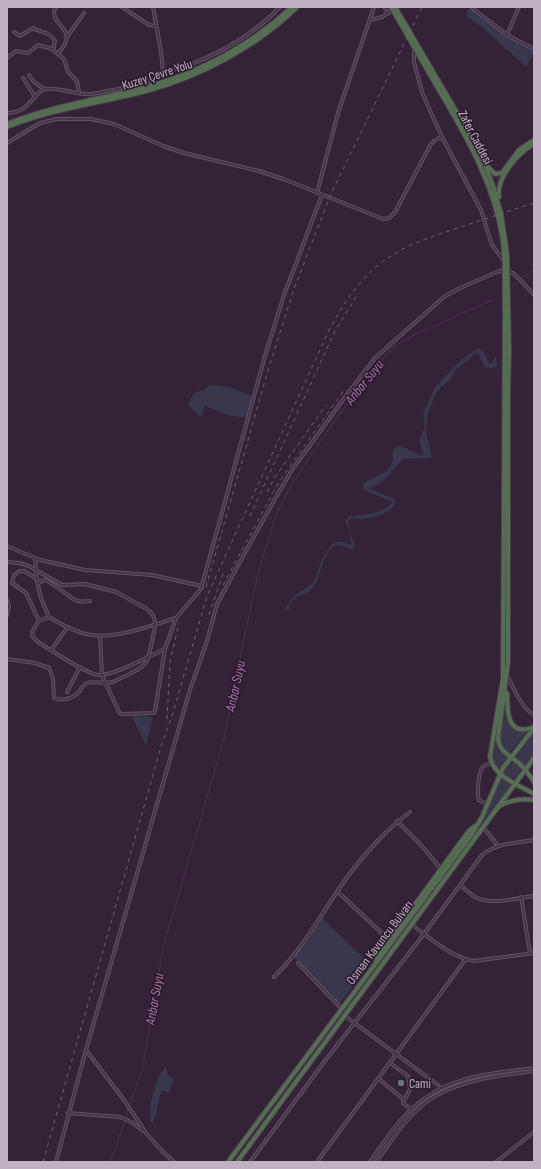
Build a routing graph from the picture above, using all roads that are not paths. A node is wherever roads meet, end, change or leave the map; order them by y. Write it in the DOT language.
graph roads {
  1 [pos="56,7"];
  2 [pos="122,7"];
  3 [pos="153,7"];
  4 [pos="280,7"];
  5 [pos="298,7"];
  6 [pos="374,7"];
  7 [pos="384,7"];
  8 [pos="471,7"];
  9 [pos="519,7"];
  10 [pos="291,8"];
  11 [pos="475,8"];
  12 [pos="393,9"];
  13 [pos="84,13"];
  14 [pos="370,20"];
  15 [pos="156,26"];
  16 [pos="14,32"];
  17 [pos="507,35"];
  18 [pos="67,37"];
  19 [pos="415,47"];
  20 [pos="534,49"];
  21 [pos="53,50"];
  22 [pos="58,54"];
  23 [pos="7,58"];
  24 [pos="164,73"];
  25 [pos="29,75"];
  26 [pos="23,78"];
  27 [pos="45,89"];
  28 [pos="79,93"];
  29 [pos="35,97"];
  30 [pos="7,113"];
  31 [pos="7,124"];
  32 [pos="7,127"];
  33 [pos="442,137"];
  34 [pos="534,140"];
  35 [pos="7,142"];
  36 [pos="534,144"];
  37 [pos="477,149"];
  38 [pos="317,193"];
  39 [pos="322,195"];
  40 [pos="498,203"];
  41 [pos="505,262"];
  42 [pos="506,270"];
  43 [pos="534,295"];
  44 [pos="506,298"];
  45 [pos="7,546"];
  46 [pos="36,559"];
  47 [pos="7,562"];
  48 [pos="36,570"];
  49 [pos="37,581"];
  50 [pos="38,584"];
  51 [pos="202,586"];
  52 [pos="7,600"];
  53 [pos="90,601"];
  54 [pos="7,615"];
  55 [pos="49,617"];
  56 [pos="176,618"];
  57 [pos="39,621"];
  58 [pos="156,624"];
  59 [pos="69,627"];
  60 [pos="100,636"];
  61 [pos="164,649"];
  62 [pos="51,650"];
  63 [pos="149,656"];
  64 [pos="7,659"];
  65 [pos="80,667"];
  66 [pos="507,674"];
  67 [pos="102,675"];
  68 [pos="507,680"];
  69 [pos="106,683"];
  70 [pos="67,692"];
  71 [pos="534,715"];
  72 [pos="534,727"];
  73 [pos="510,757"];
  74 [pos="534,758"];
  75 [pos="493,765"];
  76 [pos="525,770"];
  77 [pos="500,773"];
  78 [pos="534,782"];
  79 [pos="515,783"];
  80 [pos="495,786"];
  81 [pos="534,794"];
  82 [pos="534,800"];
  83 [pos="487,804"];
  84 [pos="496,809"];
  85 [pos="410,812"];
  86 [pos="398,821"];
  87 [pos="478,825"];
  88 [pos="483,827"];
  89 [pos="534,840"];
  90 [pos="498,846"];
  91 [pos="442,870"];
  92 [pos="460,884"];
  93 [pos="337,892"];
  94 [pos="534,896"];
  95 [pos="522,897"];
  96 [pos="411,924"];
  97 [pos="424,934"];
  98 [pos="389,940"];
  99 [pos="530,953"];
  100 [pos="534,953"];
  101 [pos="465,960"];
  102 [pos="298,963"];
  103 [pos="376,963"];
  104 [pos="274,977"];
  105 [pos="342,1009"];
  106 [pos="344,1015"];
  107 [pos="355,1022"];
  108 [pos="86,1050"];
  109 [pos="397,1054"];
  110 [pos="390,1062"];
  111 [pos="534,1068"];
  112 [pos="534,1071"];
  113 [pos="379,1079"];
  114 [pos="442,1088"];
  115 [pos="403,1099"];
  116 [pos="411,1109"];
  117 [pos="68,1113"];
  118 [pos="534,1132"];
  119 [pos="146,1133"];
  120 [pos="56,1162"];
  121 [pos="174,1162"];
  122 [pos="228,1162"];
  123 [pos="237,1162"];
  124 [pos="250,1162"];
  125 [pos="317,1162"];
  126 [pos="370,1162"];
  127 [pos="376,1162"];
  128 [pos="496,1162"];
  1 -- 18 [label="street"];
  2 -- 15 [label="street"];
  3 -- 15 [label="street"];
  4 -- 24 [label="street"];
  5 -- 32 [label="highway, Kuzey Çevre Yolu"];
  6 -- 14 [label="street"];
  7 -- 12 [label="street"];
  8 -- 11 [label="street"];
  9 -- 17 [label="street"];
  10 -- 31 [label="highway, Kuzey Çevre Yolu"];
  11 -- 17 [label="street"];
  12 -- 14 [label="street"];
  12 -- 19 [label="highway, Zafer Caddesi"];
  12 -- 37 [label="highway, Zafer Caddesi"];
  13 -- 18 [label="street"];
  14 -- 38 [label="street"];
  15 -- 24 [label="street"];
  16 -- 21 [label="street"];
  17 -- 20 [label="street"];
  18 -- 22 [label="street"];
  19 -- 33 [label="street"];
  19 -- 41 [label="highway, Zafer Caddesi"];
  21 -- 22 [label="street"];
  21 -- 23 [label="street"];
  22 -- 28 [label="street"];
  24 -- 28 [label="street"];
  25 -- 27 [label="street"];
  26 -- 29 [label="street"];
  27 -- 28 [label="street"];
  27 -- 29 [label="street"];
  29 -- 30 [label="street"];
  33 -- 39 [label="street"];
  33 -- 41 [label="street"];
  34 -- 37 [label="highway"];
  35 -- 38 [label="street"];
  36 -- 40 [label="highway"];
  37 -- 40 [label="highway, Zafer Caddesi"];
  38 -- 39 [label="street"];
  39 -- 51 [label="street"];
  40 -- 42 [label="highway, Zafer Caddesi"];
  41 -- 42 [label="highway, Zafer Caddesi"];
  42 -- 43 [label="street"];
  42 -- 44 [label="highway, Zafer Caddesi"];
  42 -- 108 [label="street"];
  44 -- 66 [label="highway"];
  44 -- 75 [label="highway"];
  45 -- 46 [label="street"];
  46 -- 48 [label="street"];
  46 -- 51 [label="street"];
  47 -- 48 [label="street"];
  48 -- 49 [label="street"];
  48 -- 58 [label="street"];
  49 -- 50 [label="street"];
  49 -- 57 [label="street"];
  50 -- 53 [label="street"];
  50 -- 55 [label="street"];
  51 -- 56 [label="street"];
  52 -- 54 [label="street"];
  55 -- 57 [label="street"];
  55 -- 59 [label="street"];
  56 -- 58 [label="street"];
  56 -- 61 [label="street"];
  57 -- 62 [label="street"];
  58 -- 60 [label="street"];
  58 -- 63 [label="street"];
  59 -- 60 [label="street"];
  59 -- 62 [label="street"];
  60 -- 67 [label="street"];
  61 -- 63 [label="street"];
  61 -- 69 [label="street"];
  62 -- 65 [label="street"];
  63 -- 67 [label="street"];
  63 -- 69 [label="street"];
  64 -- 69 [label="street"];
  65 -- 67 [label="street"];
  65 -- 70 [label="street"];
  66 -- 68 [label="highway"];
  66 -- 71 [label="street"];
  67 -- 69 [label="street"];
  68 -- 72 [label="highway"];
  68 -- 73 [label="highway"];
  72 -- 73 [label="highway, Osman Kavuncu Bulvarı"];
  73 -- 76 [label="highway"];
  73 -- 77 [label="highway, Osman Kavuncu Bulvarı"];
  74 -- 76 [label="highway, Osman Kavuncu Bulvarı"];
  75 -- 77 [label="highway"];
  75 -- 80 [label="highway"];
  75 -- 83 [label="street"];
  76 -- 78 [label="highway"];
  76 -- 79 [label="highway, Osman Kavuncu Bulvarı"];
  77 -- 79 [label="highway"];
  77 -- 80 [label="highway, Osman Kavuncu Bulvarı"];
  79 -- 81 [label="highway"];
  79 -- 84 [label="highway, Osman Kavuncu Bulvarı"];
  80 -- 83 [label="highway, Osman Kavuncu Bulvarı"];
  82 -- 84 [label="highway"];
  83 -- 87 [label="highway, Osman Kavuncu Bulvarı"];
  84 -- 88 [label="highway, Osman Kavuncu Bulvarı"];
  85 -- 86 [label="street"];
  86 -- 91 [label="street"];
  86 -- 93 [label="street"];
  87 -- 91 [label="highway"];
  87 -- 103 [label="highway, Osman Kavuncu Bulvarı"];
  88 -- 90 [label="street"];
  88 -- 96 [label="highway, Osman Kavuncu Bulvarı"];
  89 -- 90 [label="street"];
  90 -- 92 [label="street"];
  91 -- 98 [label="highway"];
  92 -- 95 [label="street"];
  92 -- 97 [label="street"];
  93 -- 98 [label="street"];
  93 -- 104 [label="street"];
  94 -- 95 [label="street"];
  95 -- 99 [label="street"];
  96 -- 97 [label="street"];
  96 -- 106 [label="highway, Osman Kavuncu Bulvarı"];
  97 -- 101 [label="street"];
  97 -- 107 [label="street"];
  98 -- 103 [label="highway"];
  99 -- 100 [label="street"];
  99 -- 101 [label="street"];
  101 -- 109 [label="street"];
  102 -- 105 [label="street"];
  103 -- 105 [label="highway, Osman Kavuncu Bulvarı"];
  105 -- 122 [label="highway, Osman Kavuncu Bulvarı"];
  106 -- 107 [label="street"];
  106 -- 123 [label="highway, Osman Kavuncu Bulvarı"];
  107 -- 109 [label="street"];
  107 -- 124 [label="street"];
  108 -- 117 [label="street"];
  108 -- 119 [label="street"];
  109 -- 110 [label="street"];
  109 -- 114 [label="street"];
  110 -- 113 [label="street"];
  110 -- 115 [label="street"];
  111 -- 114 [label="street"];
  112 -- 127 [label="street"];
  113 -- 115 [label="street"];
  113 -- 125 [label="street"];
  114 -- 116 [label="street"];
  115 -- 116 [label="street"];
  116 -- 126 [label="street"];
  117 -- 119 [label="street"];
  117 -- 120 [label="street"];
  118 -- 128 [label="street"];
  119 -- 121 [label="street"];
}
